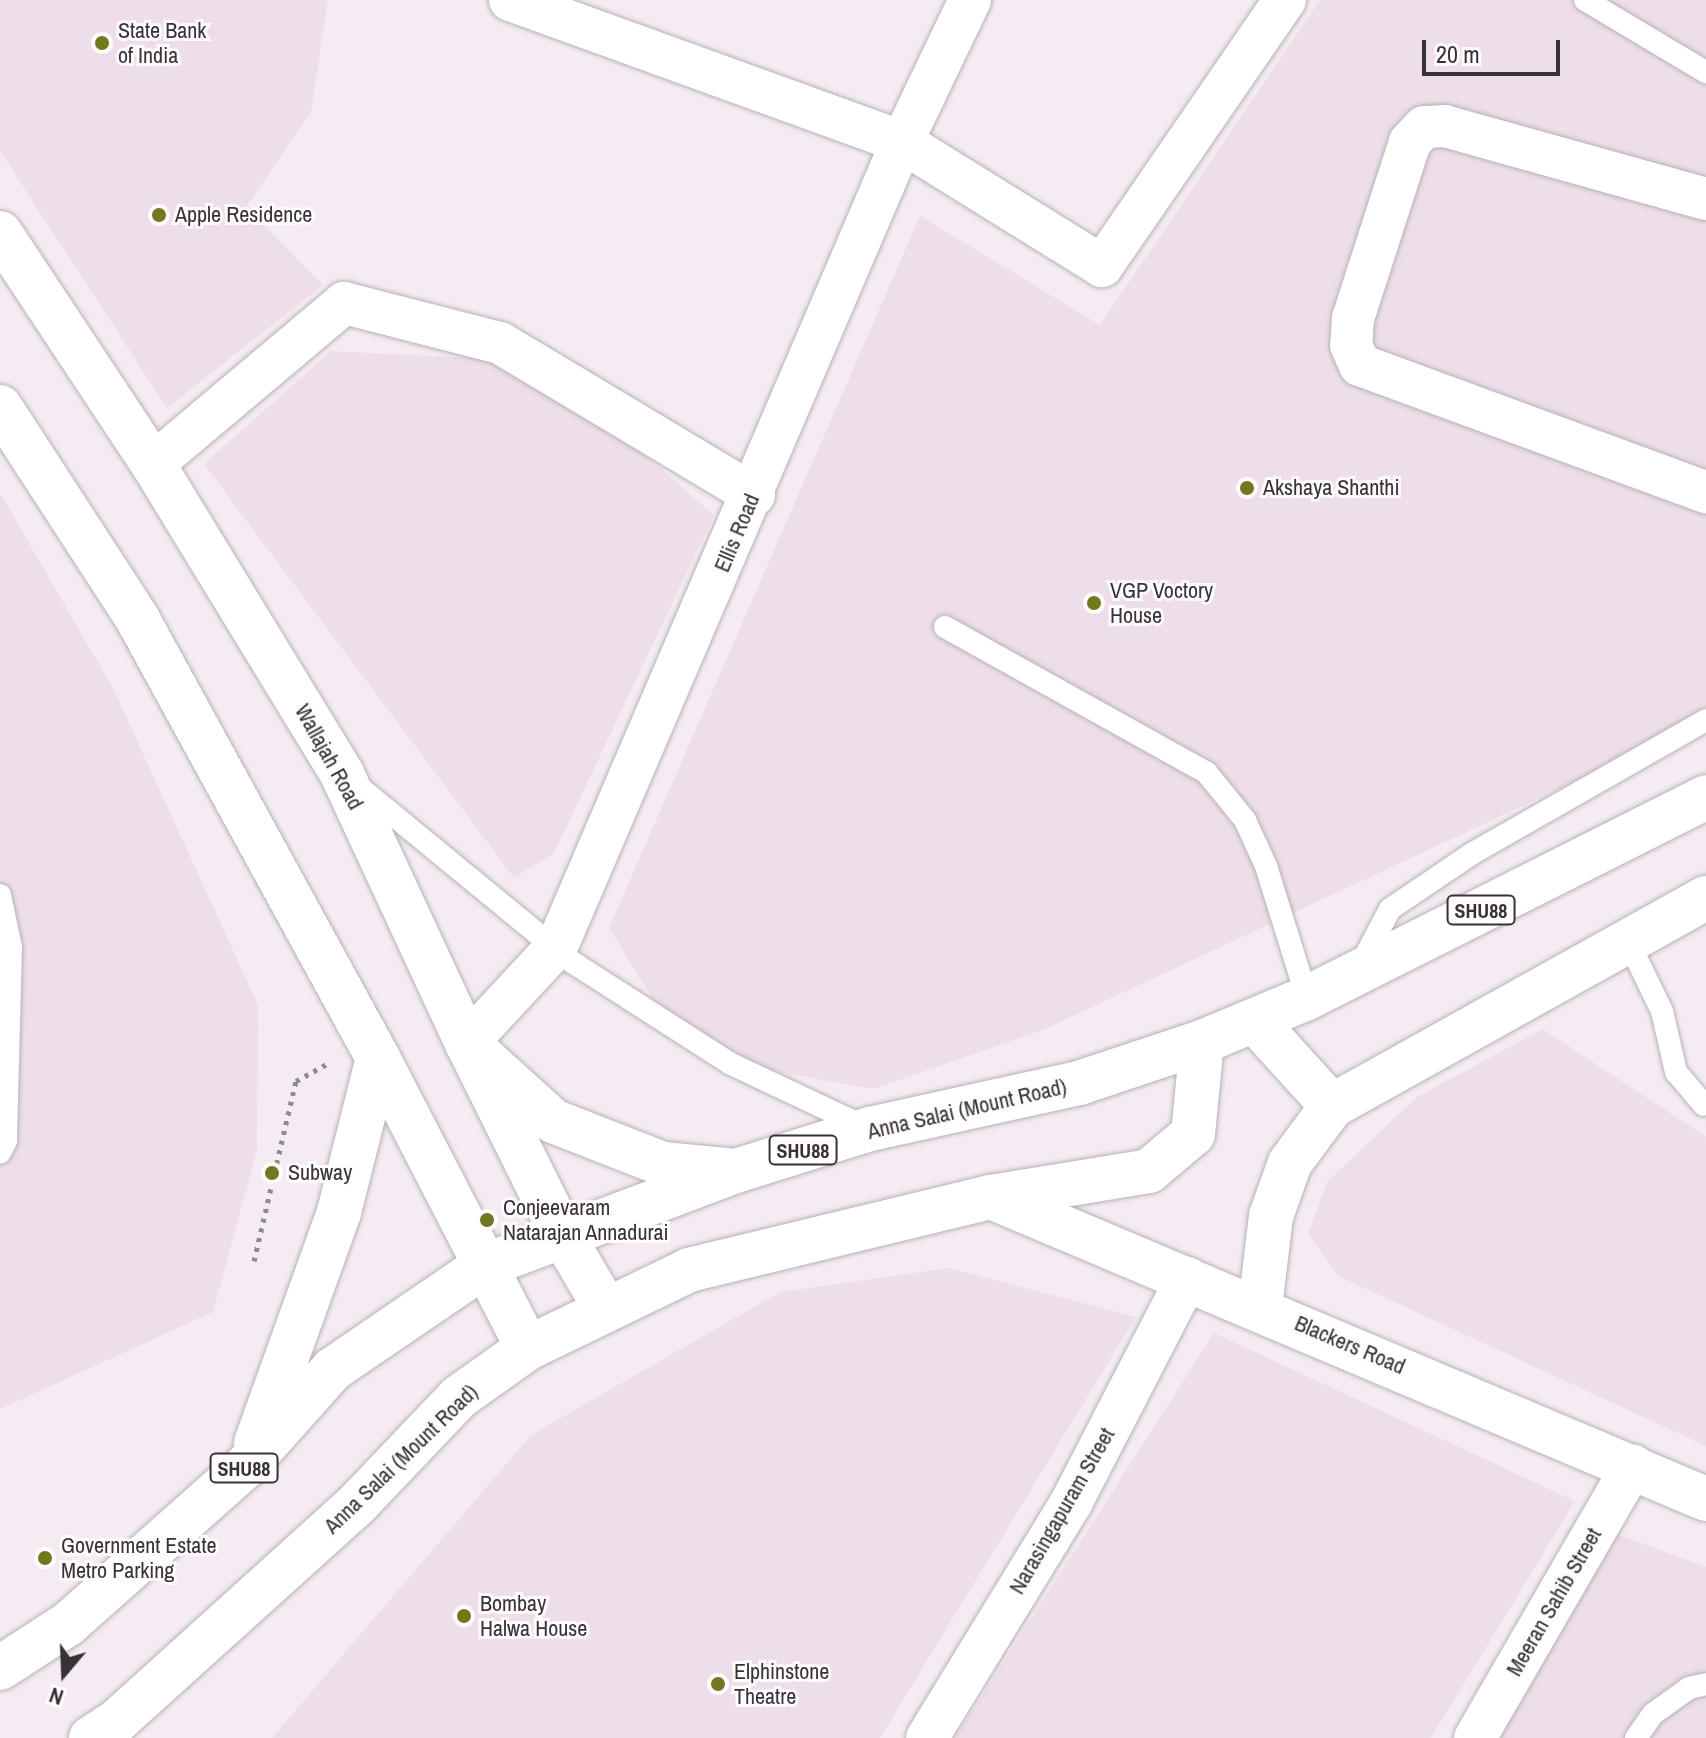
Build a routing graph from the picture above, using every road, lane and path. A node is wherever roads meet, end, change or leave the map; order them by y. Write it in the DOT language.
graph roads {
  1 [pos="510,0"];
  2 [pos="970,0"];
  3 [pos="1285,0"];
  4 [pos="1585,0"];
  5 [pos="1706,72"];
  6 [pos="902,142"];
  7 [pos="1706,199"];
  8 [pos="0,233"];
  9 [pos="0,407"];
  10 [pos="153,464"];
  11 [pos="1706,492"];
  12 [pos="754,495"];
  13 [pos="945,627"];
  14 [pos="1706,720"];
  15 [pos="342,774"];
  16 [pos="1706,797"];
  17 [pos="0,895"];
  18 [pos="1706,898"];
  19 [pos="1627,939"];
  20 [pos="557,946"];
  21 [pos="1355,974"];
  22 [pos="1307,998"];
  23 [pos="1255,1021"];
  24 [pos="1202,1042"];
  25 [pos="467,1043"];
  26 [pos="373,1050"];
  27 [pos="1704,1105"];
  28 [pos="1332,1106"];
  29 [pos="870,1129"];
  30 [pos="0,1153"];
  31 [pos="736,1171"];
  32 [pos="991,1197"];
  33 [pos="564,1238"];
  34 [pos="254,1261"];
  35 [pos="484,1266"];
  36 [pos="1187,1278"];
  37 [pos="1260,1307"];
  38 [pos="606,1309"];
  39 [pos="528,1348"];
  40 [pos="248,1464"];
  41 [pos="1633,1465"];
  42 [pos="1706,1499"];
  43 [pos="0,1668"];
  44 [pos="1706,1684"];
  45 [pos="91,1738"];
  46 [pos="927,1738"];
  47 [pos="1475,1738"];
  48 [pos="1636,1738"];
  1 -- 6 [label="street"];
  2 -- 6 [label="street, Ellis Road"];
  3 -- 6 [label="street"];
  4 -- 5 [label="lane"];
  6 -- 12 [label="street, Ellis Road"];
  7 -- 11 [label="street"];
  8 -- 10 [label="main road, Wallajah Road"];
  9 -- 26 [label="main road"];
  10 -- 12 [label="street"];
  10 -- 15 [label="main road, Wallajah Road"];
  12 -- 20 [label="street, Ellis Road"];
  13 -- 22 [label="lane"];
  14 -- 21 [label="lane"];
  15 -- 20 [label="lane"];
  15 -- 25 [label="main road, Wallajah Road"];
  16 -- 21 [label="main road, Anna Salai (Mount Road) / SHU88"];
  17 -- 30 [label="lane"];
  18 -- 19 [label="main road"];
  19 -- 27 [label="lane"];
  19 -- 28 [label="main road"];
  20 -- 25 [label="street, Ellis Road"];
  20 -- 29 [label="lane"];
  21 -- 22 [label="main road, Anna Salai (Mount Road) / SHU88"];
  22 -- 23 [label="main road, Anna Salai (Mount Road) / SHU88"];
  23 -- 24 [label="main road, Anna Salai (Mount Road) / SHU88"];
  23 -- 28 [label="main road"];
  24 -- 29 [label="main road, Anna Salai (Mount Road) / SHU88"];
  24 -- 32 [label="main road, Anna Salai (Mount Road)"];
  25 -- 31 [label="main road"];
  25 -- 33 [label="main road, Wallajah Road"];
  26 -- 34 [label="path"];
  26 -- 35 [label="main road"];
  26 -- 40 [label="main road"];
  28 -- 37 [label="main road"];
  29 -- 31 [label="main road, Anna Salai (Mount Road) / SHU88"];
  31 -- 33 [label="main road, Anna Salai (Mount Road) / SHU88"];
  32 -- 36 [label="main road, Blackers Road"];
  32 -- 38 [label="main road, Anna Salai (Mount Road)"];
  33 -- 35 [label="main road, Anna Salai (Mount Road) / SHU88"];
  33 -- 38 [label="main road, Wallajah Road"];
  35 -- 39 [label="main road"];
  35 -- 40 [label="main road, Anna Salai (Mount Road) / SHU88"];
  36 -- 37 [label="main road, Blackers Road"];
  36 -- 46 [label="street, Narasingapuram Street"];
  37 -- 41 [label="main road, Blackers Road"];
  38 -- 39 [label="main road, Anna Salai (Mount Road)"];
  39 -- 45 [label="main road, Anna Salai (Mount Road)"];
  40 -- 43 [label="main road, Anna Salai (Mount Road) / SHU88"];
  41 -- 42 [label="main road, Blackers Road"];
  41 -- 47 [label="street, Meeran Sahib Street"];
  44 -- 48 [label="lane"];
}
